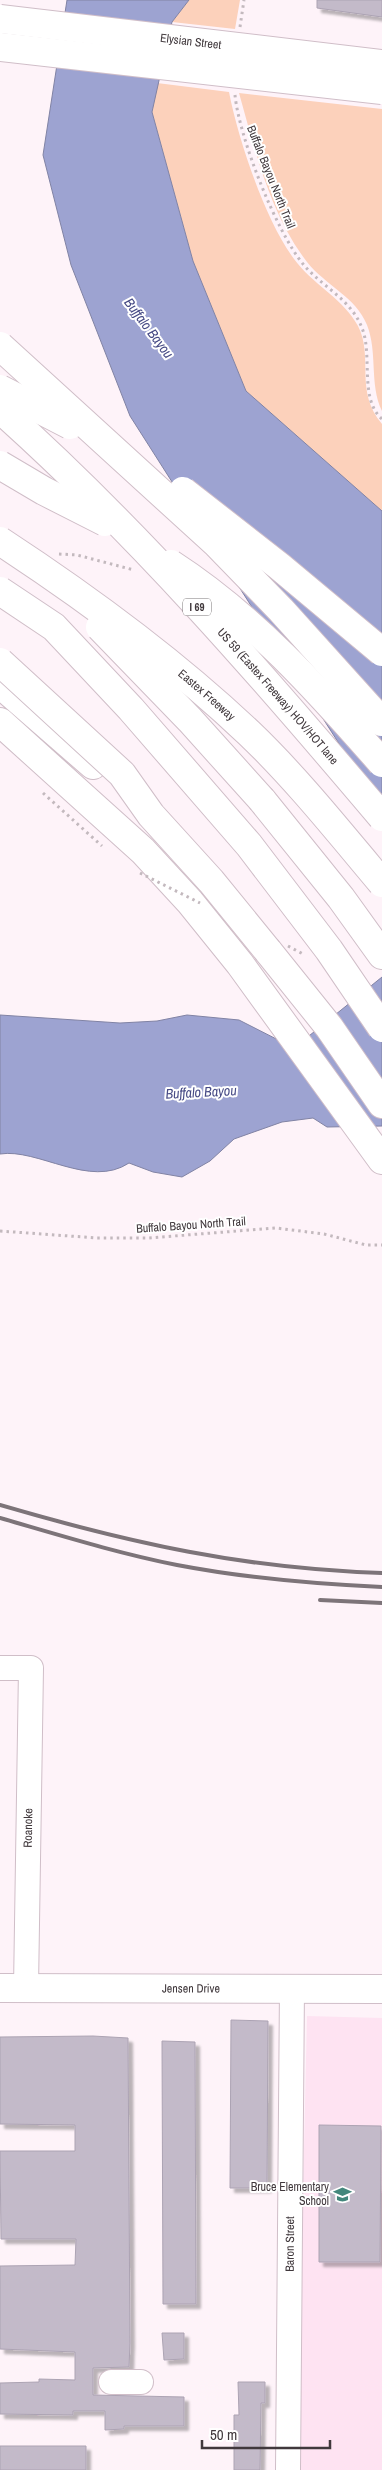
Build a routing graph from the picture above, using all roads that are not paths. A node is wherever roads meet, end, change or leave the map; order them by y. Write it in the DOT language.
graph roads {
  1 [pos="0,19"];
  2 [pos="0,47"];
  3 [pos="382,64"];
  4 [pos="382,90"];
  5 [pos="0,346"];
  6 [pos="0,389"];
  7 [pos="0,409"];
  8 [pos="0,465"];
  9 [pos="0,524"];
  10 [pos="0,541"];
  11 [pos="0,590"];
  12 [pos="382,652"];
  13 [pos="0,662"];
  14 [pos="0,684"];
  15 [pos="0,722"];
  16 [pos="382,722"];
  17 [pos="382,762"];
  18 [pos="151,815"];
  19 [pos="382,817"];
  20 [pos="382,883"];
  21 [pos="382,955"];
  22 [pos="382,1028"];
  23 [pos="382,1104"];
  24 [pos="382,1160"];
  25 [pos="0,1668"];
  26 [pos="13,1988"];
  27 [pos="292,1988"];
  28 [pos="382,1989"];
  29 [pos="111,2382"];
  30 [pos="141,2382"];
  31 [pos="288,2470"];
  1 -- 3 [label="main road, Elysian Street, bridge"];
  2 -- 4 [label="main road, Elysian Street, bridge"];
  5 -- 16 [label="main road, bridge"];
  6 -- 12 [label="main road, bridge"];
  7 -- 19 [label="main road, US 59 (Eastex Freeway) HOV/HOT lane / I 69, bridge"];
  8 -- 17 [label="main road, I 69, bridge"];
  9 -- 21 [label="main road, bridge"];
  10 -- 20 [label="main road, Eastex Freeway, bridge"];
  11 -- 22 [label="main road, bridge"];
  13 -- 18 [label="main road, bridge"];
  14 -- 18 [label="main road, bridge"];
  15 -- 24 [label="main road, bridge"];
  18 -- 23 [label="main road, bridge"];
  25 -- 26 [label="street, Roanoke"];
  26 -- 27 [label="main road, Jensen Drive"];
  27 -- 28 [label="main road, Jensen Drive"];
  27 -- 31 [label="street, Baron Street"];
  29 -- 30 [label="street"];
}
